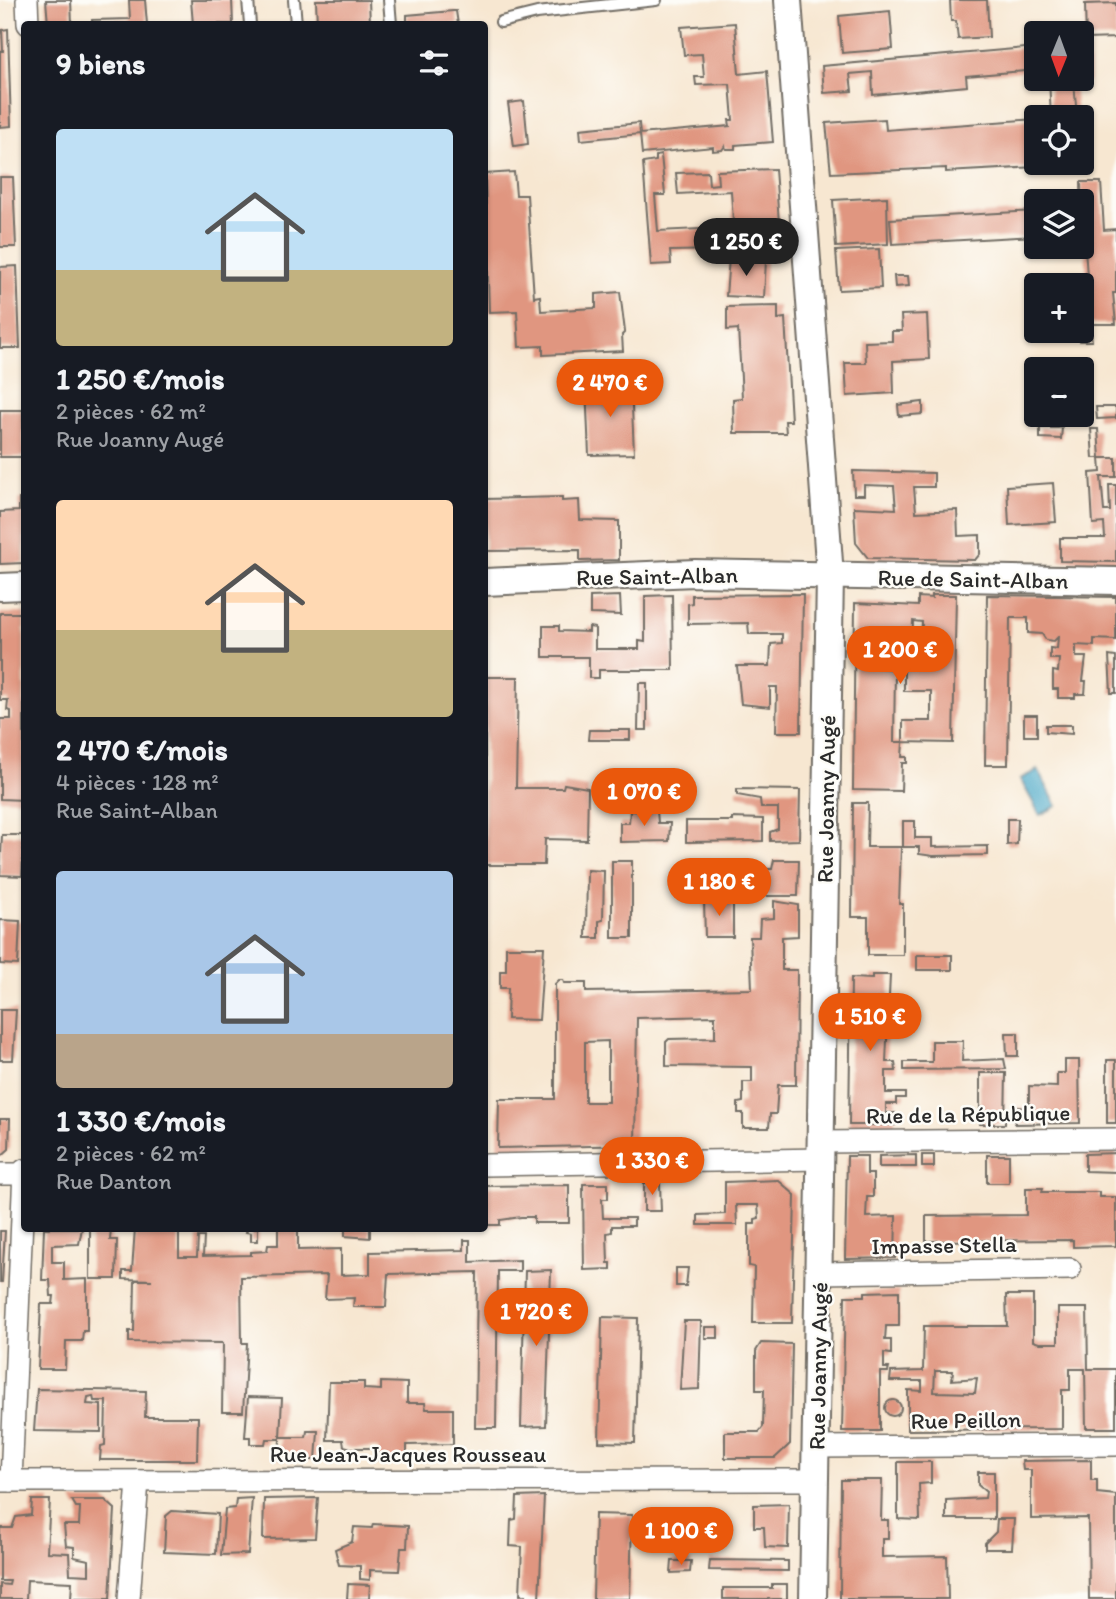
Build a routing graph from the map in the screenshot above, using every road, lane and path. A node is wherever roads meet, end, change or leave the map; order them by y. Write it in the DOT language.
graph roads {
  1 [pos="27,0"];
  2 [pos="248,0"];
  3 [pos="294,0"];
  4 [pos="389,0"];
  5 [pos="656,0"];
  6 [pos="788,0"];
  7 [pos="29,21"];
  8 [pos="250,21"];
  9 [pos="296,21"];
  10 [pos="391,21"];
  11 [pos="501,22"];
  12 [pos="830,576"];
  13 [pos="1116,581"];
  14 [pos="488,582"];
  15 [pos="21,586"];
  16 [pos="0,587"];
  17 [pos="1116,1139"];
  18 [pos="821,1151"];
  19 [pos="488,1166"];
  20 [pos="21,1173"];
  21 [pos="0,1174"];
  22 [pos="21,1224"];
  23 [pos="1070,1269"];
  24 [pos="820,1273"];
  25 [pos="1116,1445"];
  26 [pos="817,1447"];
  27 [pos="816,1480"];
  28 [pos="6,1481"];
  29 [pos="138,1481"];
  30 [pos="129,1599"];
  31 [pos="813,1599"];
  1 -- 7 [label="street"];
  2 -- 8 [label="lane"];
  3 -- 9 [label="lane"];
  4 -- 10 [label="lane"];
  5 -- 11 [label="lane"];
  6 -- 12 [label="street, Rue Joanny Augé"];
  12 -- 13 [label="street, Rue de Saint-Alban"];
  12 -- 14 [label="street, Rue Saint-Alban"];
  12 -- 18 [label="street, Rue Joanny Augé"];
  15 -- 16 [label="street"];
  17 -- 18 [label="street, Rue de la République"];
  18 -- 19 [label="street, Rue de la République"];
  18 -- 24 [label="street, Rue Joanny Augé"];
  20 -- 21 [label="street"];
  22 -- 28 [label="street"];
  23 -- 24 [label="street, Impasse Stella"];
  24 -- 26 [label="street, Rue Joanny Augé"];
  25 -- 26 [label="street, Rue Peillon"];
  26 -- 27 [label="street, Rue Joanny Augé"];
  27 -- 29 [label="street, Rue Jean-Jacques Rousseau"];
  27 -- 31 [label="street, Rue Joanny Augé"];
  28 -- 29 [label="street, Rue Jean-Jacques Rousseau"];
  29 -- 30 [label="street"];
}
